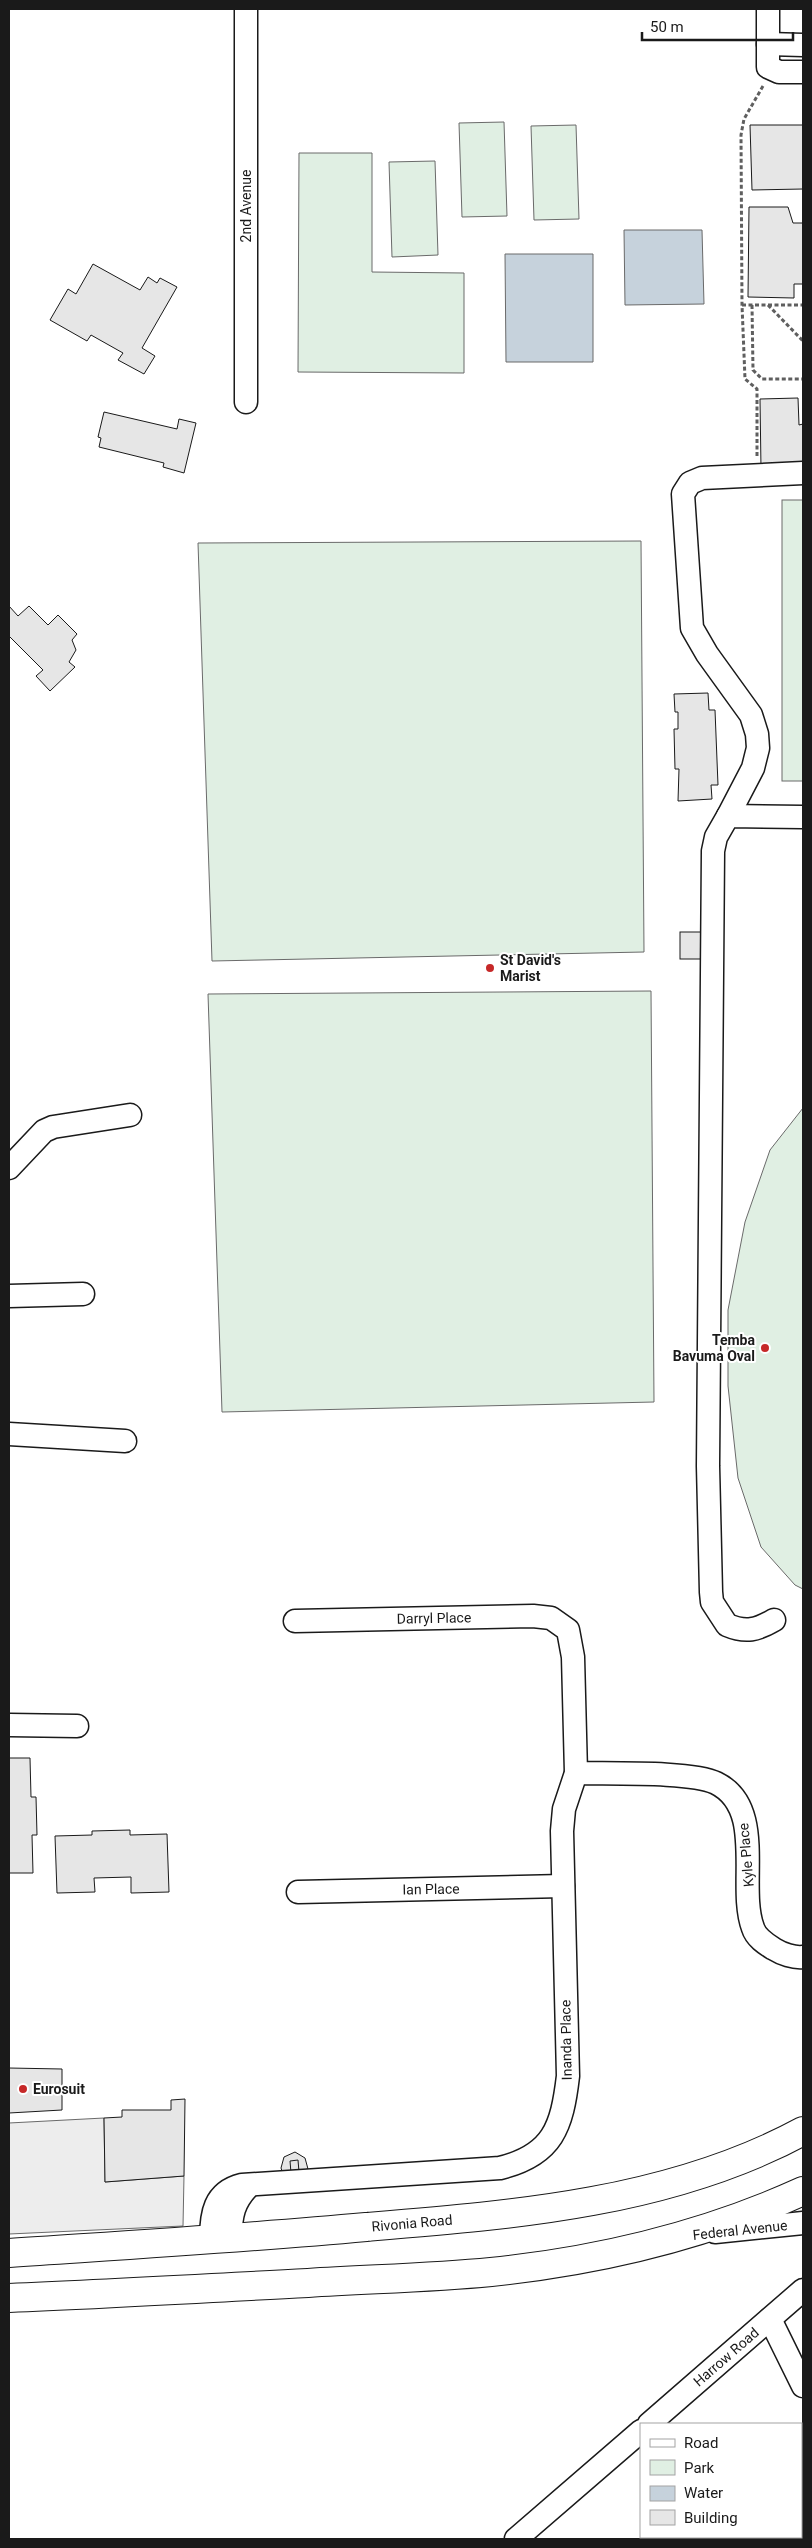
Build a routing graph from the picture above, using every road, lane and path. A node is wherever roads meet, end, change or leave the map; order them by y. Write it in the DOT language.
graph roads {
  1 [pos="246,9"];
  2 [pos="768,9"];
  3 [pos="768,44"];
  4 [pos="803,44"];
  5 [pos="770,69"];
  6 [pos="803,72"];
  7 [pos="742,305"];
  8 [pos="752,305"];
  9 [pos="768,305"];
  10 [pos="803,305"];
  11 [pos="803,340"];
  12 [pos="803,379"];
  13 [pos="246,402"];
  14 [pos="803,473"];
  15 [pos="756,474"];
  16 [pos="728,816"];
  17 [pos="803,817"];
  18 [pos="130,1115"];
  19 [pos="9,1168"];
  20 [pos="83,1294"];
  21 [pos="9,1296"];
  22 [pos="9,1434"];
  23 [pos="125,1441"];
  24 [pos="774,1620"];
  25 [pos="295,1621"];
  26 [pos="568,1630"];
  27 [pos="9,1725"];
  28 [pos="77,1726"];
  29 [pos="576,1773"];
  30 [pos="563,1886"];
  31 [pos="298,1892"];
  32 [pos="803,1957"];
  33 [pos="803,2131"];
  34 [pos="803,2191"];
  35 [pos="803,2223"];
  36 [pos="677,2236"];
  37 [pos="220,2240"];
  38 [pos="9,2243"];
  39 [pos="53,2250"];
  40 [pos="9,2253"];
  41 [pos="803,2290"];
  42 [pos="9,2298"];
  43 [pos="770,2319"];
  44 [pos="803,2386"];
  45 [pos="650,2423"];
  46 [pos="640,2432"];
  47 [pos="516,2539"];
  1 -- 13 [label="street, 2nd Avenue"];
  2 -- 3 [label="street"];
  3 -- 4 [label="street"];
  3 -- 5 [label="street"];
  5 -- 6 [label="street"];
  5 -- 7 [label="path"];
  7 -- 8 [label="path"];
  7 -- 15 [label="path"];
  8 -- 9 [label="path"];
  8 -- 12 [label="path"];
  9 -- 10 [label="path"];
  9 -- 11 [label="path"];
  14 -- 15 [label="street"];
  15 -- 16 [label="street"];
  16 -- 17 [label="street"];
  16 -- 24 [label="street"];
  18 -- 19 [label="street"];
  20 -- 21 [label="street"];
  22 -- 23 [label="street"];
  25 -- 26 [label="street, Darryl Place"];
  26 -- 29 [label="street, Inanda Place"];
  27 -- 28 [label="street"];
  29 -- 30 [label="street, Inanda Place"];
  29 -- 32 [label="street, Kyle Place"];
  30 -- 31 [label="street, Ian Place"];
  30 -- 37 [label="street, Inanda Place"];
  33 -- 37 [label="main road, Rivonia Road"];
  34 -- 36 [label="main road"];
  35 -- 36 [label="street, Federal Avenue"];
  36 -- 42 [label="main road"];
  37 -- 39 [label="main road, Rivonia Road"];
  38 -- 39 [label="main road"];
  39 -- 40 [label="main road, Rivonia Road"];
  41 -- 43 [label="street, Harrow Road"];
  43 -- 44 [label="street"];
  43 -- 45 [label="street, Harrow Road"];
  46 -- 47 [label="street"];
}
